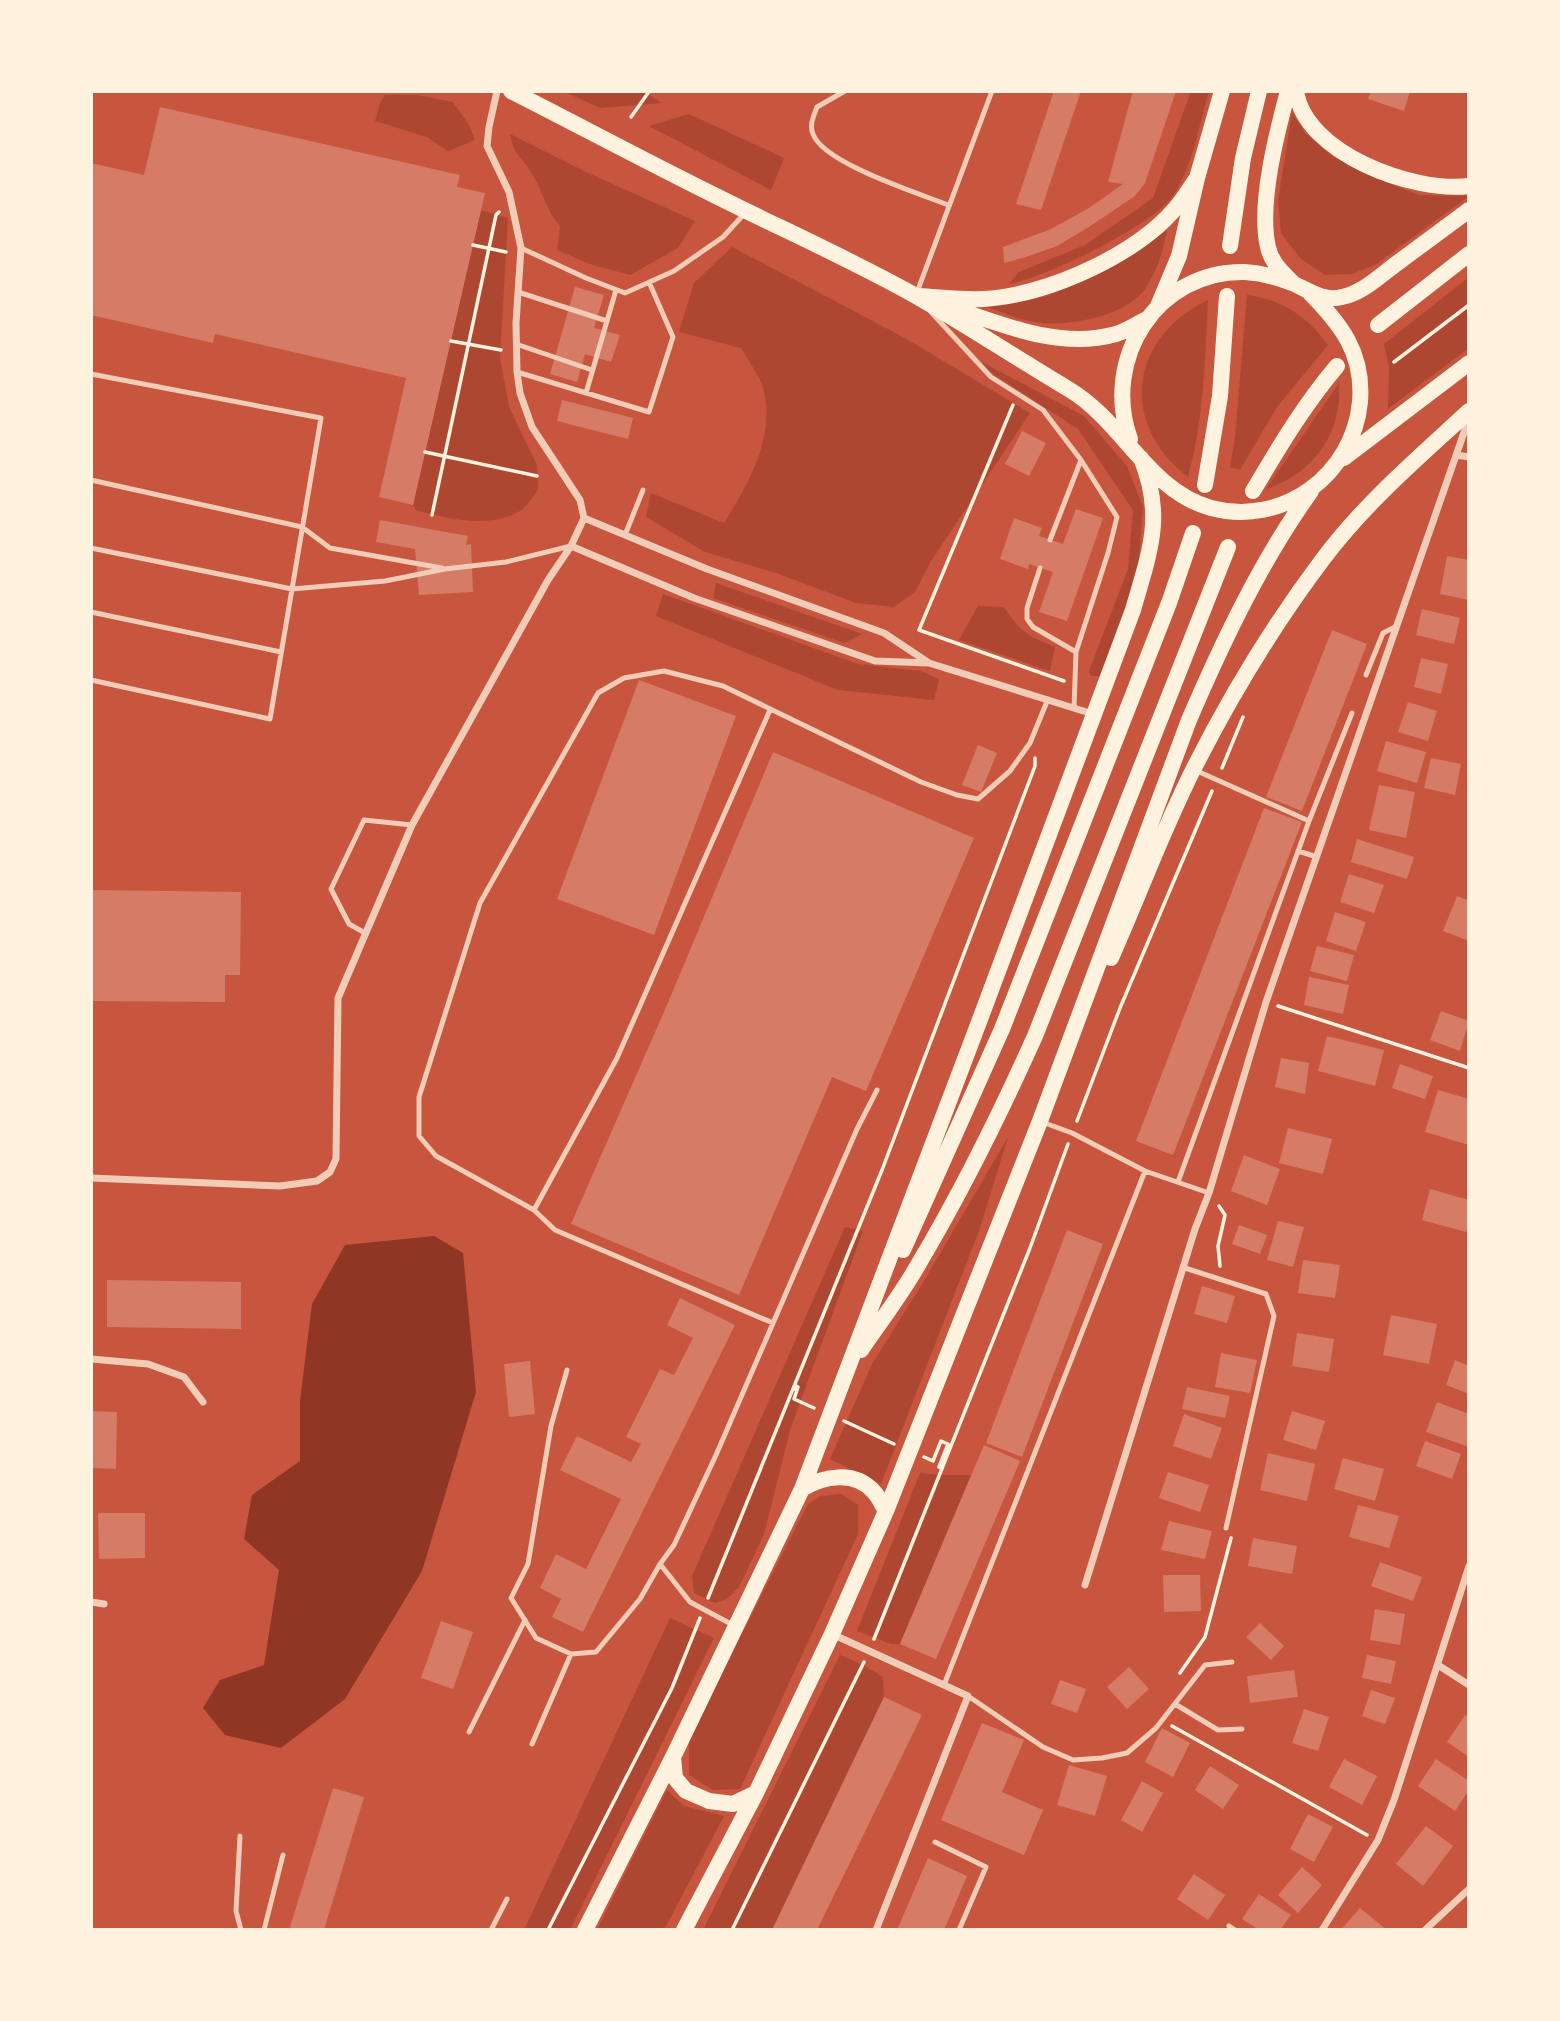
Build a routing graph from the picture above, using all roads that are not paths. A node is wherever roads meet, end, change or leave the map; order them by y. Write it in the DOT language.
graph roads {
  1 [pos="497,91"];
  2 [pos="511,91"];
  3 [pos="845,91"];
  4 [pos="992,91"];
  5 [pos="1222,91"];
  6 [pos="1259,91"];
  7 [pos="1288,91"];
  8 [pos="1296,91"];
  9 [pos="1197,178"];
  10 [pos="1469,186"];
  11 [pos="948,205"];
  12 [pos="1469,210"];
  13 [pos="747,211"];
  14 [pos="1230,246"];
  15 [pos="521,248"];
  16 [pos="1469,254"];
  17 [pos="649,282"];
  18 [pos="1301,288"];
  19 [pos="616,290"];
  20 [pos="518,292"];
  21 [pos="916,296"];
  22 [pos="1227,296"];
  23 [pos="1157,307"];
  24 [pos="1146,320"];
  25 [pos="607,321"];
  26 [pos="1378,325"];
  27 [pos="516,344"];
  28 [pos="1469,363"];
  29 [pos="1337,366"];
  30 [pos="593,370"];
  31 [pos="517,372"];
  32 [pos="91,374"];
  33 [pos="586,393"];
  34 [pos="1469,411"];
  35 [pos="1469,417"];
  36 [pos="1137,453"];
  37 [pos="1456,455"];
  38 [pos="1469,457"];
  39 [pos="1342,459"];
  40 [pos="1081,460"];
  41 [pos="91,480"];
  42 [pos="1205,485"];
  43 [pos="643,490"];
  44 [pos="1254,491"];
  45 [pos="1311,491"];
  46 [pos="584,518"];
  47 [pos="302,527"];
  48 [pos="1193,533"];
  49 [pos="625,535"];
  50 [pos="1050,540"];
  51 [pos="571,546"];
  52 [pos="1228,547"];
  53 [pos="91,548"];
  54 [pos="1040,568"];
  55 [pos="445,569"];
  56 [pos="292,589"];
  57 [pos="91,612"];
  58 [pos="1397,626"];
  59 [pos="281,652"];
  60 [pos="1076,653"];
  61 [pos="929,663"];
  62 [pos="1366,675"];
  63 [pos="91,680"];
  64 [pos="1048,699"];
  65 [pos="1074,708"];
  66 [pos="770,710"];
  67 [pos="1352,713"];
  68 [pos="1093,714"];
  69 [pos="1193,769"];
  70 [pos="1309,821"];
  71 [pos="412,825"];
  72 [pos="1298,851"];
  73 [pos="1317,857"];
  74 [pos="365,933"];
  75 [pos="877,1090"];
  76 [pos="1040,1121"];
  77 [pos="1146,1171"];
  78 [pos="91,1178"];
  79 [pos="1178,1182"];
  80 [pos="1209,1193"];
  81 [pos="534,1210"];
  82 [pos="1185,1268"];
  83 [pos="773,1323"];
  84 [pos="91,1359"];
  85 [pos="568,1370"];
  86 [pos="846,1373"];
  87 [pos="203,1402"];
  88 [pos="802,1489"];
  89 [pos="886,1511"];
  90 [pos="1226,1528"];
  91 [pos="660,1564"];
  92 [pos="1469,1566"];
  93 [pos="1085,1585"];
  94 [pos="91,1602"];
  95 [pos="104,1604"];
  96 [pos="525,1620"];
  97 [pos="735,1627"];
  98 [pos="832,1633"];
  99 [pos="570,1654"];
  100 [pos="1232,1662"];
  101 [pos="1438,1665"];
  102 [pos="944,1685"];
  103 [pos="1469,1685"];
  104 [pos="968,1696"];
  105 [pos="1175,1703"];
  106 [pos="1242,1729"];
  107 [pos="469,1732"];
  108 [pos="532,1744"];
  109 [pos="673,1757"];
  110 [pos="756,1793"];
  111 [pos="240,1836"];
  112 [pos="935,1842"];
  113 [pos="283,1854"];
  114 [pos="1469,1889"];
  115 [pos="507,1899"];
  116 [pos="241,1930"];
  117 [pos="264,1930"];
  118 [pos="491,1930"];
  119 [pos="585,1930"];
  120 [pos="685,1930"];
  121 [pos="876,1930"];
  122 [pos="959,1930"];
  123 [pos="1322,1930"];
  124 [pos="1425,1930"];
  1 -- 15 [label="street"];
  2 -- 13 [label="main road"];
  3 -- 11 [label="lane"];
  4 -- 11 [label="lane"];
  5 -- 9 [label="main road"];
  6 -- 14 [label="main road"];
  7 -- 18 [label="main road"];
  8 -- 10 [label="main road"];
  9 -- 21 [label="main road"];
  9 -- 23 [label="main road"];
  11 -- 21 [label="lane"];
  12 -- 18 [label="main road"];
  13 -- 17 [label="lane"];
  13 -- 21 [label="main road"];
  15 -- 19 [label="lane"];
  15 -- 20 [label="street"];
  16 -- 26 [label="main road"];
  17 -- 19 [label="lane"];
  17 -- 33 [label="lane"];
  18 -- 23 [label="main road"];
  18 -- 39 [label="main road"];
  19 -- 25 [label="lane"];
  20 -- 25 [label="lane"];
  20 -- 27 [label="street"];
  21 -- 24 [label="main road"];
  21 -- 36 [label="main road"];
  21 -- 40 [label="lane"];
  22 -- 42 [label="main road"];
  23 -- 24 [label="main road"];
  24 -- 36 [label="main road"];
  25 -- 30 [label="lane"];
  27 -- 30 [label="lane"];
  27 -- 31 [label="street"];
  28 -- 39 [label="main road"];
  29 -- 44 [label="main road"];
  30 -- 33 [label="lane"];
  31 -- 33 [label="lane"];
  31 -- 46 [label="street"];
  32 -- 47 [label="lane"];
  34 -- 69 [label="main road"];
  35 -- 37 [label="street"];
  36 -- 45 [label="main road"];
  36 -- 68 [label="main road"];
  37 -- 38 [label="street"];
  37 -- 58 [label="street"];
  39 -- 45 [label="main road"];
  40 -- 50 [label="lane"];
  40 -- 60 [label="lane"];
  41 -- 47 [label="lane"];
  43 -- 49 [label="lane"];
  45 -- 76 [label="main road"];
  46 -- 49 [label="street"];
  46 -- 51 [label="street"];
  47 -- 55 [label="lane"];
  47 -- 56 [label="lane"];
  48 -- 86 [label="main road"];
  49 -- 61 [label="street"];
  51 -- 55 [label="lane"];
  51 -- 61 [label="street"];
  51 -- 71 [label="street"];
  52 -- 86 [label="main road"];
  53 -- 56 [label="lane"];
  54 -- 60 [label="lane"];
  55 -- 56 [label="lane"];
  56 -- 59 [label="lane"];
  57 -- 59 [label="lane"];
  58 -- 62 [label="lane"];
  58 -- 73 [label="street"];
  59 -- 63 [label="lane"];
  60 -- 65 [label="lane"];
  61 -- 64 [label="street"];
  64 -- 65 [label="street"];
  64 -- 66 [label="lane"];
  65 -- 68 [label="street"];
  66 -- 81 [label="lane"];
  66 -- 81 [label="lane"];
  67 -- 70 [label="lane"];
  68 -- 86 [label="main road"];
  69 -- 70 [label="lane"];
  69 -- 76 [label="main road"];
  70 -- 72 [label="lane"];
  71 -- 74 [label="street"];
  71 -- 74 [label="lane"];
  72 -- 73 [label="lane"];
  72 -- 79 [label="lane"];
  73 -- 80 [label="street"];
  74 -- 78 [label="street"];
  75 -- 83 [label="lane"];
  76 -- 77 [label="lane"];
  76 -- 89 [label="main road"];
  77 -- 79 [label="lane"];
  77 -- 102 [label="lane"];
  79 -- 80 [label="lane"];
  80 -- 82 [label="street"];
  81 -- 83 [label="lane"];
  82 -- 90 [label="lane"];
  82 -- 93 [label="street"];
  83 -- 91 [label="lane"];
  84 -- 87 [label="street"];
  85 -- 96 [label="lane"];
  86 -- 88 [label="main road"];
  88 -- 89 [label="main road"];
  88 -- 97 [label="main road"];
  89 -- 98 [label="main road"];
  91 -- 97 [label="lane"];
  91 -- 99 [label="lane"];
  92 -- 101 [label="street"];
  94 -- 95 [label="street"];
  96 -- 99 [label="lane"];
  96 -- 107 [label="lane"];
  97 -- 109 [label="main road"];
  98 -- 102 [label="street"];
  98 -- 110 [label="main road"];
  99 -- 108 [label="lane"];
  100 -- 105 [label="lane"];
  101 -- 103 [label="street"];
  101 -- 123 [label="street"];
  102 -- 104 [label="street"];
  104 -- 105 [label="lane"];
  104 -- 121 [label="street"];
  105 -- 106 [label="lane"];
  109 -- 110 [label="main road"];
  109 -- 119 [label="main road"];
  110 -- 120 [label="main road"];
  111 -- 116 [label="lane"];
  112 -- 122 [label="lane"];
  113 -- 117 [label="lane"];
  114 -- 124 [label="street"];
  115 -- 118 [label="lane"];
}
